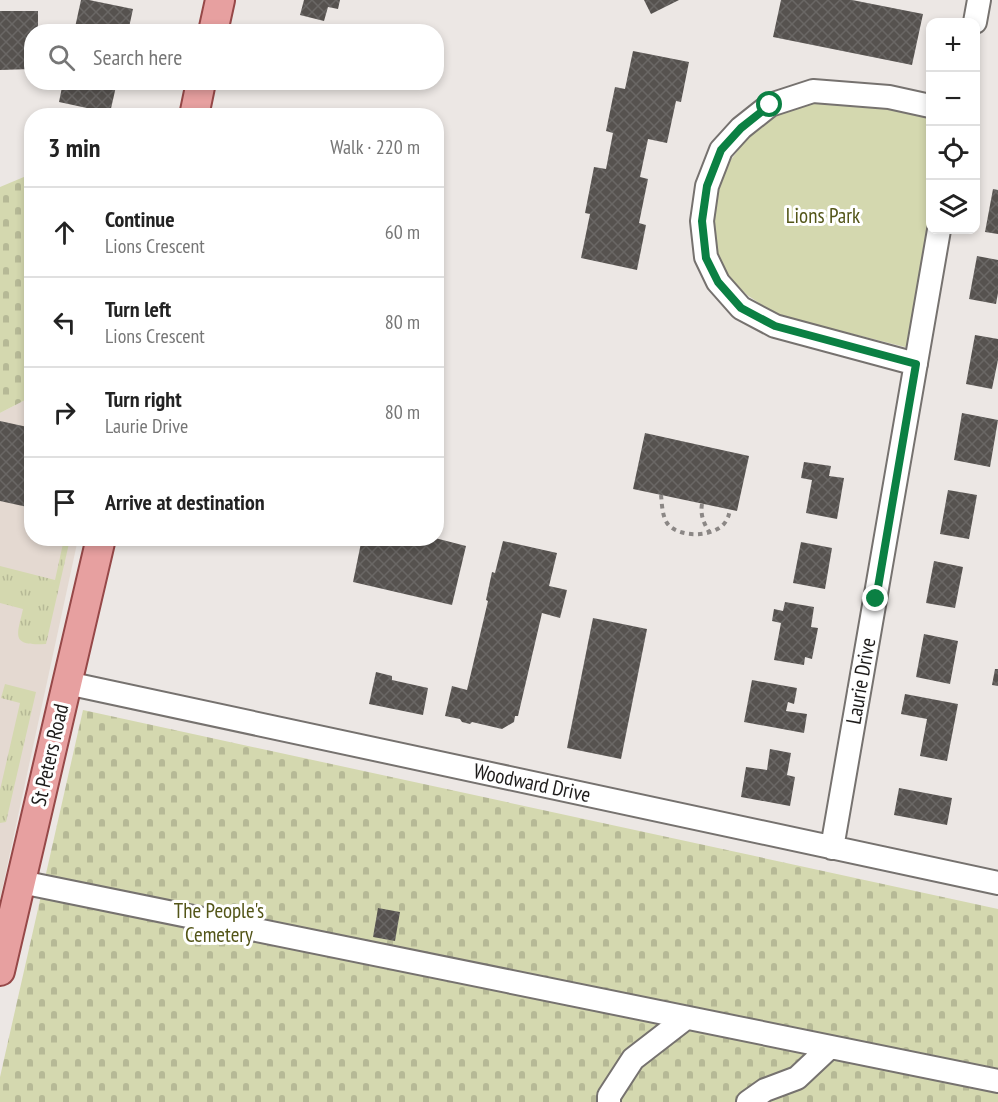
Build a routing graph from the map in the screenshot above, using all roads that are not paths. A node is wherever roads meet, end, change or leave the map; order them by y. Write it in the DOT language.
graph roads {
  1 [pos="220,0"];
  2 [pos="979,0"];
  3 [pos="976,18"];
  4 [pos="215,24"];
  5 [pos="199,90"];
  6 [pos="926,105"];
  7 [pos="196,108"];
  8 [pos="938,234"];
  9 [pos="916,364"];
  10 [pos="99,546"];
  11 [pos="67,683"];
  12 [pos="832,848"];
  13 [pos="21,882"];
  14 [pos="998,883"];
  15 [pos="0,971"];
  16 [pos="686,1018"];
  17 [pos="830,1047"];
  18 [pos="998,1082"];
  19 [pos="609,1102"];
  20 [pos="748,1102"];
  1 -- 4 [label="main road"];
  2 -- 3 [label="street"];
  5 -- 7 [label="main road"];
  6 -- 9 [label="street"];
  8 -- 9 [label="street, Laurie Drive"];
  9 -- 12 [label="street, Laurie Drive"];
  10 -- 11 [label="main road, St Peters Road"];
  11 -- 12 [label="street, Woodward Drive"];
  11 -- 13 [label="main road, St Peters Road"];
  12 -- 14 [label="street, Woodward Drive"];
  13 -- 15 [label="main road, St Peters Road"];
  13 -- 16 [label="street"];
  16 -- 17 [label="street"];
  16 -- 19 [label="street"];
  17 -- 18 [label="street"];
  17 -- 20 [label="street"];
}
